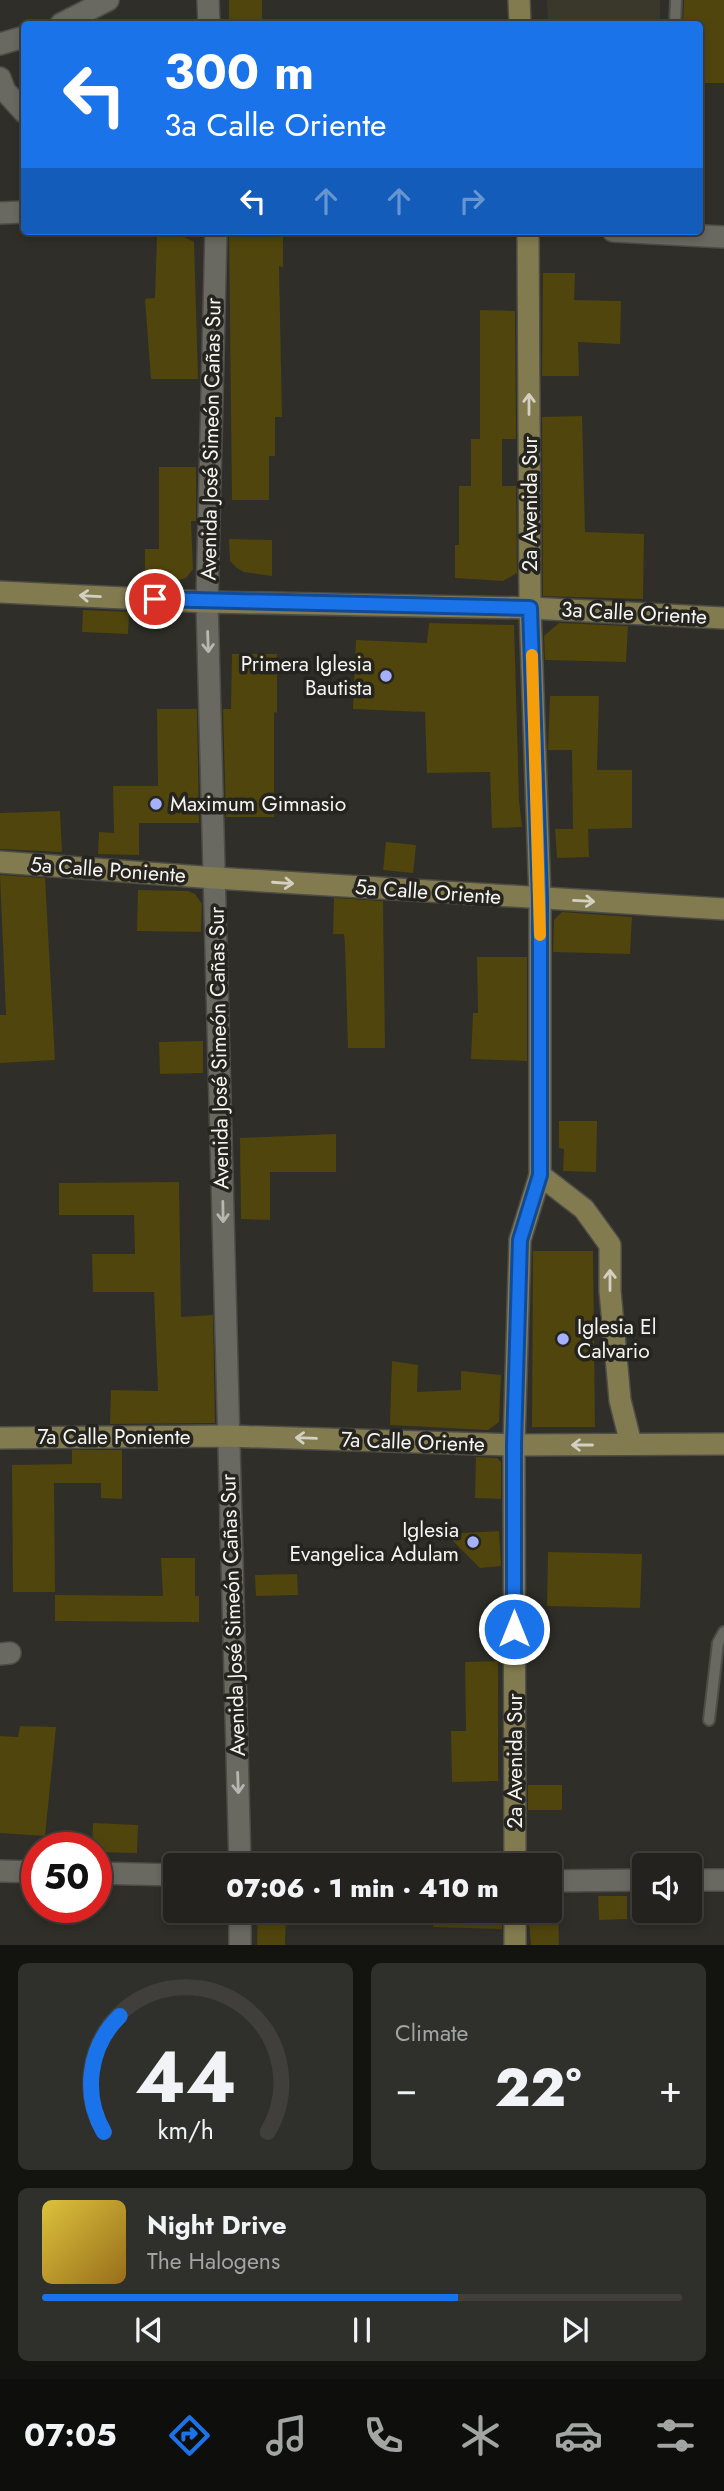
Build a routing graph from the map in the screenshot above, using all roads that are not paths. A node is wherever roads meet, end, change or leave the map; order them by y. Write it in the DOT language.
graph roads {
  1 [pos="108,0"];
  2 [pos="208,0"];
  3 [pos="519,0"];
  4 [pos="676,0"];
  5 [pos="67,21"];
  6 [pos="209,21"];
  7 [pos="520,21"];
  8 [pos="675,21"];
  9 [pos="21,38"];
  10 [pos="0,44"];
  11 [pos="2,87"];
  12 [pos="21,109"];
  13 [pos="21,212"];
  14 [pos="0,213"];
  15 [pos="216,235"];
  16 [pos="528,235"];
  17 [pos="687,235"];
  18 [pos="724,237"];
  19 [pos="0,592"];
  20 [pos="207,601"];
  21 [pos="530,608"];
  22 [pos="724,618"];
  23 [pos="0,862"];
  24 [pos="215,878"];
  25 [pos="540,898"];
  26 [pos="724,909"];
  27 [pos="540,1175"];
  28 [pos="228,1436"];
  29 [pos="0,1438"];
  30 [pos="631,1444"];
  31 [pos="724,1444"];
  32 [pos="514,1445"];
  33 [pos="724,1632"];
  34 [pos="709,1720"];
  35 [pos="240,1853"];
  36 [pos="515,1853"];
  37 [pos="0,1871"];
  38 [pos="21,1872"];
  39 [pos="112,1873"];
  40 [pos="163,1875"];
  41 [pos="632,1880"];
  42 [pos="702,1880"];
  43 [pos="724,1880"];
  44 [pos="562,1881"];
  45 [pos="240,1923"];
  46 [pos="515,1923"];
  47 [pos="240,1945"];
  48 [pos="515,1945"];
  1 -- 5 [label="street"];
  2 -- 6 [label="street"];
  3 -- 7 [label="street"];
  4 -- 8 [label="lane"];
  9 -- 10 [label="street"];
  11 -- 12 [label="street"];
  13 -- 14 [label="street"];
  15 -- 20 [label="street, Avenida José Simeón Cañas Sur"];
  21 -- 16 [label="street, 2a Avenida Sur, one-way"];
  17 -- 18 [label="street"];
  20 -- 19 [label="street, 3a Calle Oriente, one-way"];
  20 -- 21 [label="street, 3a Calle Oriente"];
  20 -- 24 [label="street, Avenida José Simeón Cañas Sur, one-way"];
  21 -- 22 [label="street, 3a Calle Oriente"];
  21 -- 25 [label="street, 2a Avenida Sur"];
  23 -- 24 [label="street, 5a Calle Poniente"];
  24 -- 25 [label="street, 5a Calle Oriente, one-way"];
  24 -- 28 [label="street, Avenida José Simeón Cañas Sur, one-way"];
  25 -- 26 [label="street, 5a Calle Oriente, one-way"];
  25 -- 27 [label="street, 2a Avenida Sur"];
  30 -- 27 [label="street, one-way"];
  27 -- 32 [label="street, 2a Avenida Sur"];
  28 -- 29 [label="street, 7a Calle Poniente"];
  32 -- 28 [label="street, 7a Calle Oriente, one-way"];
  28 -- 35 [label="street, Avenida José Simeón Cañas Sur, one-way"];
  30 -- 31 [label="street, 7a Calle Oriente"];
  30 -- 32 [label="street, 7a Calle Oriente, one-way"];
  32 -- 36 [label="street, 2a Avenida Sur"];
  33 -- 34 [label="lane"];
  37 -- 38 [label="street"];
  39 -- 40 [label="street"];
  41 -- 44 [label="street"];
  42 -- 43 [label="street"];
  45 -- 47 [label="street"];
  46 -- 48 [label="street"];
}
